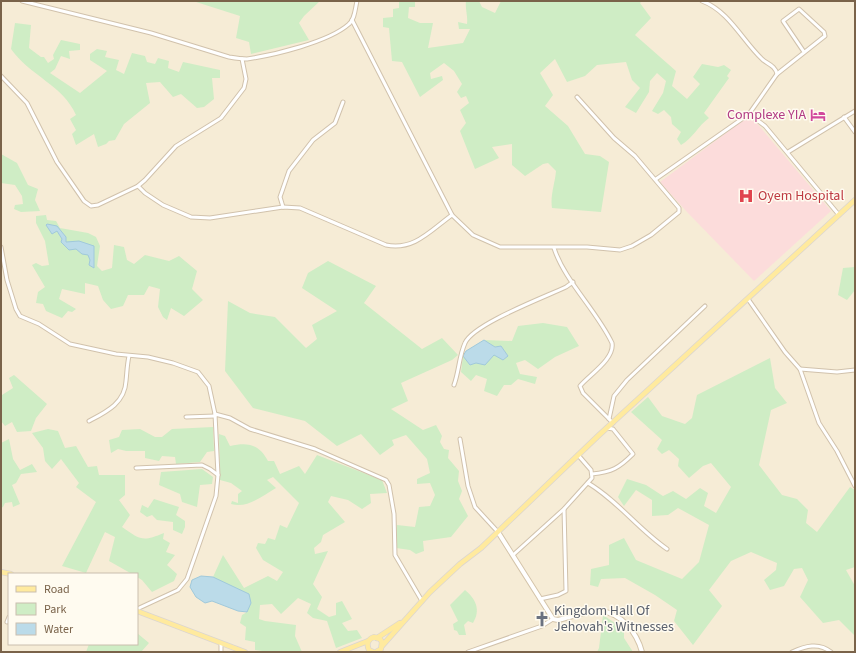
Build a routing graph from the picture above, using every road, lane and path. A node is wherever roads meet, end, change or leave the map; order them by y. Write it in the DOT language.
graph roads {
  1 [pos="22,1"];
  2 [pos="356,1"];
  3 [pos="702,1"];
  4 [pos="352,20"];
  5 [pos="804,52"];
  6 [pos="242,59"];
  7 [pos="776,74"];
  8 [pos="1,76"];
  9 [pos="577,97"];
  10 [pos="343,102"];
  11 [pos="855,111"];
  12 [pos="749,114"];
  13 [pos="844,117"];
  14 [pos="855,132"];
  15 [pos="788,152"];
  16 [pos="656,179"];
  17 [pos="138,186"];
  18 [pos="855,200"];
  19 [pos="283,208"];
  20 [pos="452,215"];
  21 [pos="839,215"];
  22 [pos="1,247"];
  23 [pos="554,248"];
  24 [pos="573,282"];
  25 [pos="748,299"];
  26 [pos="705,306"];
  27 [pos="129,356"];
  28 [pos="800,369"];
  29 [pos="855,370"];
  30 [pos="454,385"];
  31 [pos="215,415"];
  32 [pos="186,417"];
  33 [pos="89,421"];
  34 [pos="611,421"];
  35 [pos="607,428"];
  36 [pos="460,439"];
  37 [pos="578,455"];
  38 [pos="136,468"];
  39 [pos="592,474"];
  40 [pos="218,475"];
  41 [pos="588,483"];
  42 [pos="855,486"];
  43 [pos="564,509"];
  44 [pos="498,532"];
  45 [pos="667,549"];
  46 [pos="513,555"];
  47 [pos="540,599"];
  48 [pos="422,601"];
  49 [pos="138,610"];
  50 [pos="138,610"];
  51 [pos="553,619"];
  52 [pos="405,620"];
  53 [pos="377,638"];
  54 [pos="368,641"];
  55 [pos="221,643"];
  56 [pos="382,646"];
  57 [pos="221,652"];
  58 [pos="245,652"];
  59 [pos="340,652"];
  60 [pos="374,652"];
  61 [pos="468,652"];
  62 [pos="642,652"];
  63 [pos="792,652"];
  64 [pos="831,652"];
  1 -- 6 [label="street"];
  2 -- 4 [label="street"];
  3 -- 7 [label="street"];
  4 -- 6 [label="street"];
  4 -- 20 [label="street"];
  5 -- 5 [label="street"];
  5 -- 7 [label="street"];
  6 -- 17 [label="street"];
  7 -- 12 [label="street"];
  8 -- 17 [label="street"];
  9 -- 16 [label="street"];
  10 -- 19 [label="street"];
  11 -- 13 [label="street"];
  12 -- 15 [label="street"];
  12 -- 16 [label="street"];
  13 -- 14 [label="street"];
  13 -- 15 [label="street"];
  15 -- 21 [label="street"];
  16 -- 23 [label="street"];
  17 -- 19 [label="street"];
  18 -- 21 [label="main road"];
  19 -- 20 [label="street"];
  20 -- 23 [label="street"];
  21 -- 25 [label="main road"];
  22 -- 27 [label="street"];
  23 -- 24 [label="street"];
  24 -- 30 [label="street"];
  24 -- 34 [label="street"];
  25 -- 28 [label="street"];
  25 -- 34 [label="main road"];
  26 -- 34 [label="street"];
  27 -- 31 [label="street"];
  27 -- 33 [label="street"];
  28 -- 29 [label="street"];
  28 -- 42 [label="street"];
  31 -- 32 [label="street"];
  31 -- 40 [label="street"];
  31 -- 48 [label="street"];
  34 -- 35 [label="main road"];
  35 -- 37 [label="main road"];
  35 -- 39 [label="street"];
  36 -- 44 [label="street"];
  37 -- 39 [label="street"];
  37 -- 44 [label="main road"];
  38 -- 40 [label="street"];
  39 -- 41 [label="street"];
  40 -- 49 [label="street"];
  41 -- 43 [label="street"];
  41 -- 45 [label="street"];
  43 -- 46 [label="street"];
  43 -- 47 [label="street"];
  44 -- 46 [label="main road"];
  44 -- 48 [label="main road"];
  46 -- 47 [label="main road"];
  47 -- 51 [label="main road"];
  48 -- 52 [label="main road"];
  50 -- 55 [label="main road"];
  51 -- 61 [label="street"];
  51 -- 62 [label="main road"];
  52 -- 53 [label="main road"];
  52 -- 56 [label="main road"];
  53 -- 54 [label="main road"];
  53 -- 56 [label="main road"];
  54 -- 59 [label="main road"];
  54 -- 60 [label="main road"];
  55 -- 57 [label="street"];
  55 -- 58 [label="main road"];
  56 -- 60 [label="main road"];
  63 -- 64 [label="street"];
}
